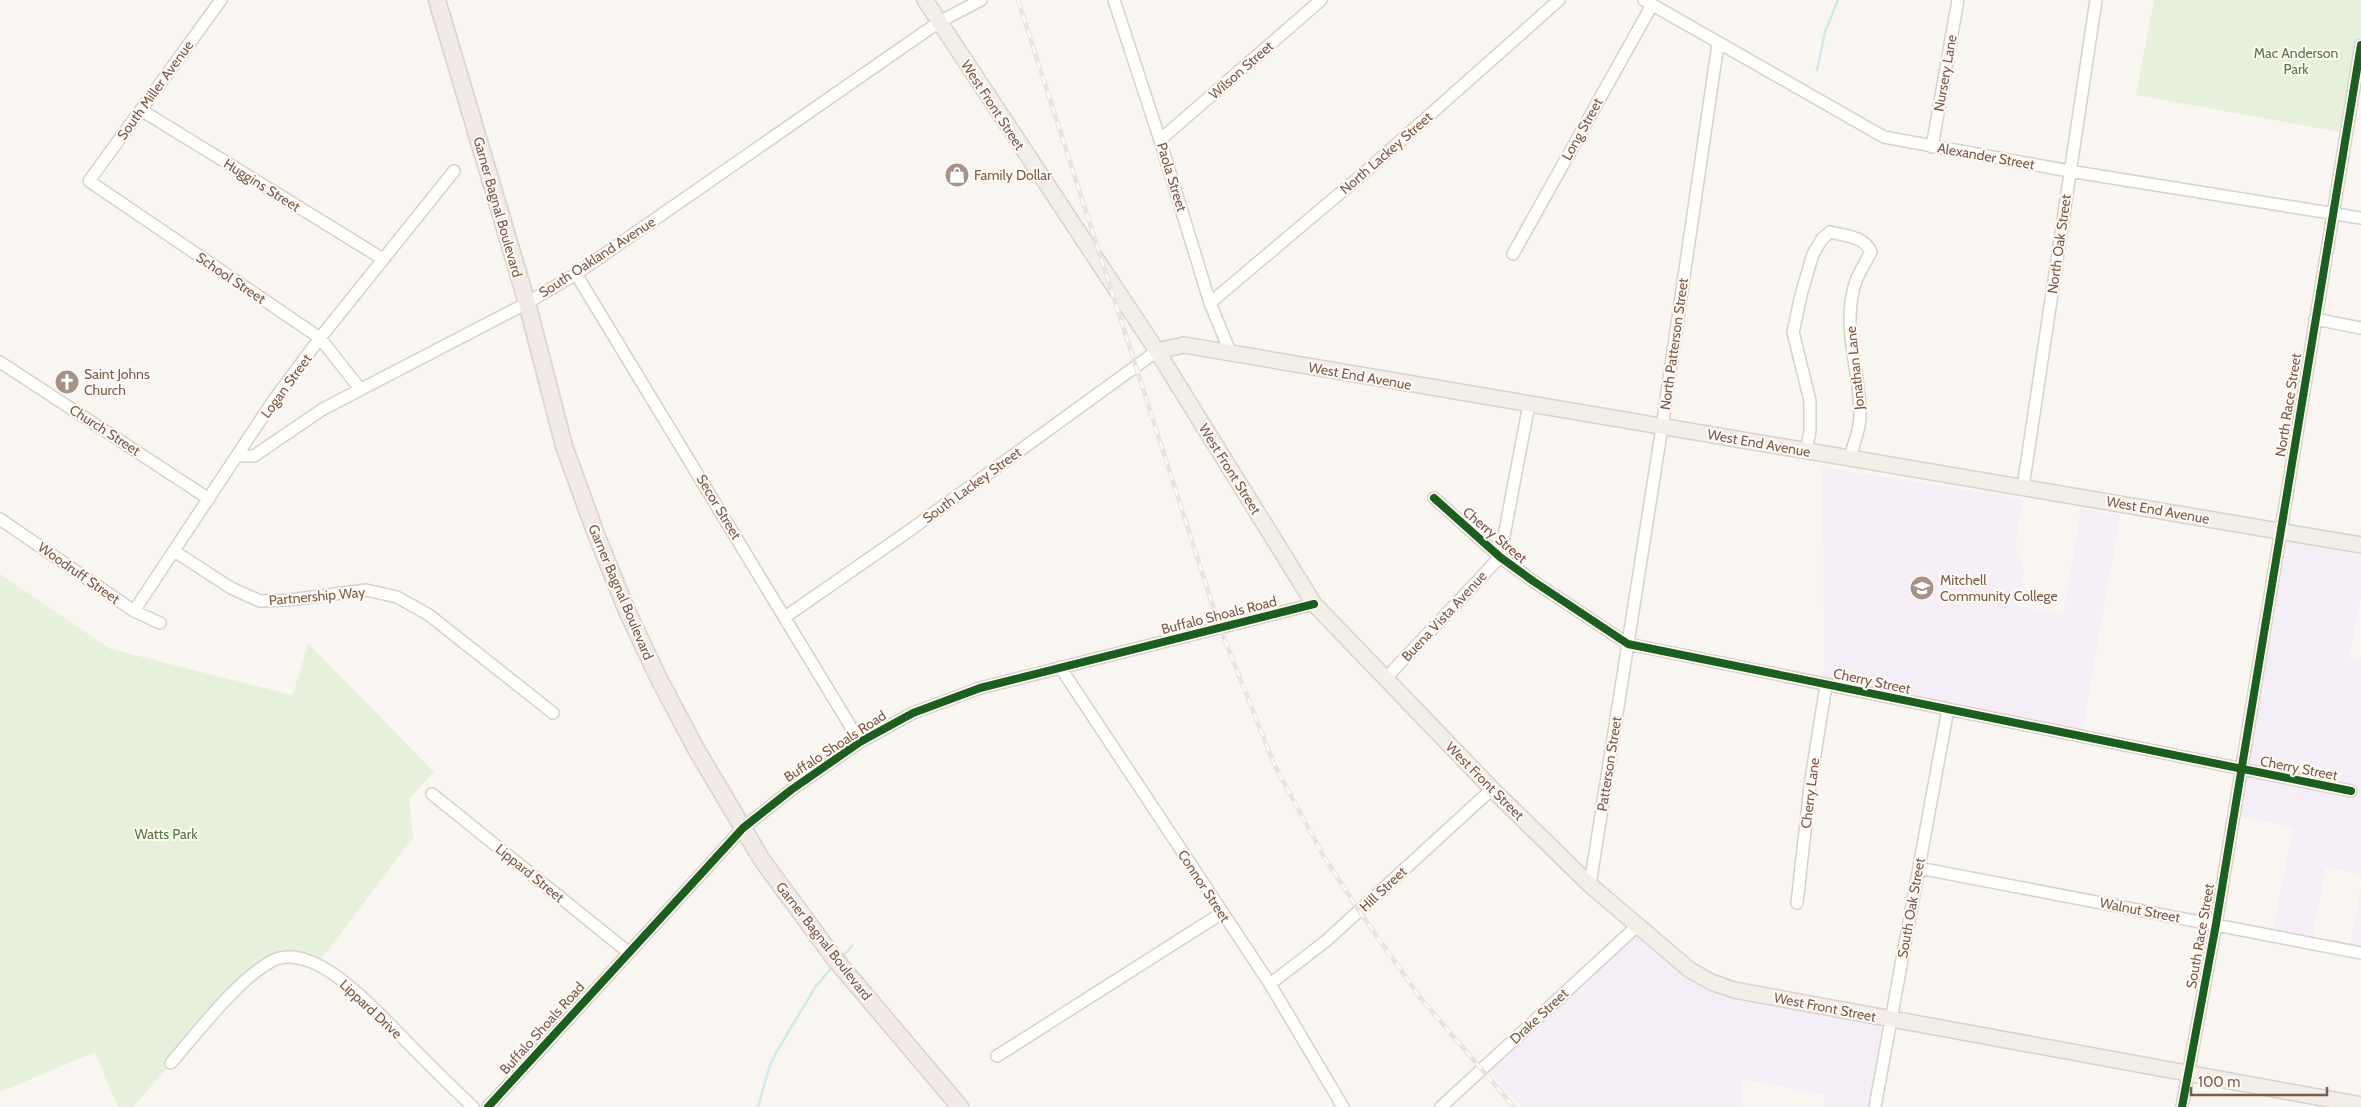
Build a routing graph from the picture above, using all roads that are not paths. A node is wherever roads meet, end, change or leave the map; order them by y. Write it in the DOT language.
graph roads {
  1 [pos="221,0"];
  2 [pos="438,0"];
  3 [pos="925,0"];
  4 [pos="981,0"];
  5 [pos="1114,0"];
  6 [pos="1321,0"];
  7 [pos="1558,0"];
  8 [pos="1958,0"];
  9 [pos="2096,0"];
  10 [pos="1648,2"];
  11 [pos="939,22"];
  12 [pos="1718,44"];
  13 [pos="2361,45"];
  14 [pos="141,110"];
  15 [pos="1160,140"];
  16 [pos="1932,147"];
  17 [pos="2069,171"];
  18 [pos="454,172"];
  19 [pos="89,181"];
  20 [pos="2333,213"];
  21 [pos="2361,218"];
  22 [pos="1512,254"];
  23 [pos="383,260"];
  24 [pos="576,274"];
  25 [pos="527,303"];
  26 [pos="1210,303"];
  27 [pos="2314,319"];
  28 [pos="2361,328"];
  29 [pos="320,338"];
  30 [pos="1157,351"];
  31 [pos="1231,354"];
  32 [pos="0,362"];
  33 [pos="360,389"];
  34 [pos="1529,404"];
  35 [pos="1662,427"];
  36 [pos="1806,451"];
  37 [pos="237,456"];
  38 [pos="1850,458"];
  39 [pos="2023,487"];
  40 [pos="1434,498"];
  41 [pos="209,499"];
  42 [pos="0,519"];
  43 [pos="2280,530"];
  44 [pos="2361,545"];
  45 [pos="174,551"];
  46 [pos="1500,557"];
  47 [pos="1314,604"];
  48 [pos="134,612"];
  49 [pos="785,616"];
  50 [pos="160,623"];
  51 [pos="1628,644"];
  52 [pos="1060,667"];
  53 [pos="1385,679"];
  54 [pos="1826,685"];
  55 [pos="1948,710"];
  56 [pos="553,713"];
  57 [pos="860,742"];
  58 [pos="2241,769"];
  59 [pos="1492,789"];
  60 [pos="2351,791"];
  61 [pos="432,794"];
  62 [pos="743,828"];
  63 [pos="1919,868"];
  64 [pos="1590,884"];
  65 [pos="1797,903"];
  66 [pos="1222,913"];
  67 [pos="2216,924"];
  68 [pos="1637,926"];
  69 [pos="628,952"];
  70 [pos="2361,953"];
  71 [pos="1270,984"];
  72 [pos="1891,1019"];
  73 [pos="997,1056"];
  74 [pos="171,1063"];
  75 [pos="2188,1074"];
  76 [pos="2361,1105"];
  77 [pos="473,1107"];
  78 [pos="488,1107"];
  79 [pos="960,1107"];
  80 [pos="1344,1107"];
  81 [pos="1441,1107"];
  82 [pos="1874,1107"];
  83 [pos="2182,1107"];
  1 -- 14 [label="street, South Miller Avenue"];
  2 -- 25 [label="highway, Garner Bagnal Boulevard"];
  3 -- 11 [label="main road, West Front Street"];
  4 -- 11 [label="street, South Oakland Avenue"];
  5 -- 15 [label="street, Paola Street"];
  6 -- 15 [label="street, Wilson Street"];
  7 -- 26 [label="street, North Lackey Street"];
  8 -- 16 [label="street, Nursery Lane"];
  9 -- 17 [label="street, North Oak Street"];
  10 -- 12 [label="street, Alexander Street"];
  10 -- 22 [label="street, Long Street"];
  11 -- 24 [label="street, South Oakland Avenue"];
  11 -- 30 [label="main road, West Front Street"];
  12 -- 16 [label="street, Alexander Street"];
  12 -- 35 [label="street, North Patterson Street"];
  13 -- 20 [label="street, North Race Street"];
  14 -- 19 [label="street, South Miller Avenue"];
  14 -- 23 [label="street, Huggins Street"];
  15 -- 26 [label="street, Paola Street"];
  16 -- 17 [label="street, Alexander Street"];
  17 -- 20 [label="street, Alexander Street"];
  17 -- 39 [label="street, North Oak Street"];
  18 -- 23 [label="street, Logan Street"];
  19 -- 29 [label="street, School Street"];
  20 -- 21 [label="street, Alexander Street"];
  20 -- 27 [label="street, North Race Street"];
  23 -- 29 [label="street, Logan Street"];
  24 -- 25 [label="street, South Oakland Avenue"];
  24 -- 49 [label="street, Secor Street"];
  25 -- 33 [label="street, South Oakland Avenue"];
  25 -- 62 [label="highway, Garner Bagnal Boulevard"];
  26 -- 31 [label="street, Paola Street"];
  27 -- 28 [label="street"];
  27 -- 43 [label="street, North Race Street"];
  29 -- 33 [label="street, School Street"];
  29 -- 37 [label="street, Logan Street"];
  30 -- 31 [label="main road, West End Avenue"];
  30 -- 47 [label="main road, West Front Street"];
  30 -- 49 [label="street, South Lackey Street"];
  31 -- 34 [label="main road, West End Avenue"];
  32 -- 41 [label="street, Church Street"];
  33 -- 37 [label="street, South Oakland Avenue"];
  34 -- 35 [label="main road, West End Avenue"];
  34 -- 46 [label="street"];
  35 -- 36 [label="main road, West End Avenue"];
  35 -- 51 [label="street, North Patterson Street"];
  36 -- 38 [label="main road, West End Avenue"];
  36 -- 38 [label="street, Jonathan Lane"];
  37 -- 41 [label="street, Logan Street"];
  38 -- 39 [label="main road, West End Avenue"];
  39 -- 43 [label="main road, West End Avenue"];
  40 -- 46 [label="street, Cherry Street"];
  41 -- 45 [label="street, Logan Street"];
  42 -- 48 [label="street, Woodruff Street"];
  43 -- 44 [label="main road, West End Avenue"];
  43 -- 58 [label="street, North Race Street"];
  45 -- 48 [label="street, Logan Street"];
  45 -- 56 [label="street, Partnership Way"];
  46 -- 51 [label="street, Cherry Street"];
  46 -- 53 [label="street, Buena Vista Avenue"];
  47 -- 52 [label="street, Buffalo Shoals Road"];
  47 -- 53 [label="main road, West Front Street"];
  48 -- 50 [label="street, Woodruff Street"];
  49 -- 57 [label="street, Secor Street"];
  51 -- 54 [label="street, Cherry Street"];
  51 -- 64 [label="street, Patterson Street"];
  52 -- 57 [label="street, Buffalo Shoals Road"];
  52 -- 66 [label="street, Connor Street"];
  53 -- 59 [label="main road, West Front Street"];
  54 -- 55 [label="street, Cherry Street"];
  54 -- 65 [label="street, Cherry Lane"];
  55 -- 58 [label="street, Cherry Street"];
  55 -- 63 [label="street, South Oak Street"];
  57 -- 62 [label="street, Buffalo Shoals Road"];
  58 -- 60 [label="street, Cherry Street"];
  58 -- 67 [label="street, South Race Street"];
  59 -- 64 [label="main road, West Front Street"];
  59 -- 71 [label="street, Hill Street"];
  61 -- 69 [label="street, Lippard Street"];
  62 -- 69 [label="street, Buffalo Shoals Road"];
  62 -- 79 [label="highway, Garner Bagnal Boulevard"];
  63 -- 67 [label="street, Walnut Street"];
  63 -- 72 [label="street, South Oak Street"];
  64 -- 68 [label="main road, West Front Street"];
  66 -- 71 [label="street, Connor Street"];
  66 -- 73 [label="street"];
  67 -- 70 [label="street, Walnut Street"];
  67 -- 75 [label="street, South Race Street"];
  68 -- 72 [label="main road, West Front Street"];
  68 -- 81 [label="street, Drake Street"];
  69 -- 78 [label="street, Buffalo Shoals Road"];
  71 -- 80 [label="street, Connor Street"];
  72 -- 75 [label="main road, West Front Street"];
  72 -- 82 [label="street, South Oak Street"];
  74 -- 77 [label="street, Lippard Drive"];
  75 -- 76 [label="main road, West Front Street"];
  75 -- 83 [label="street, South Race Street"];
}
